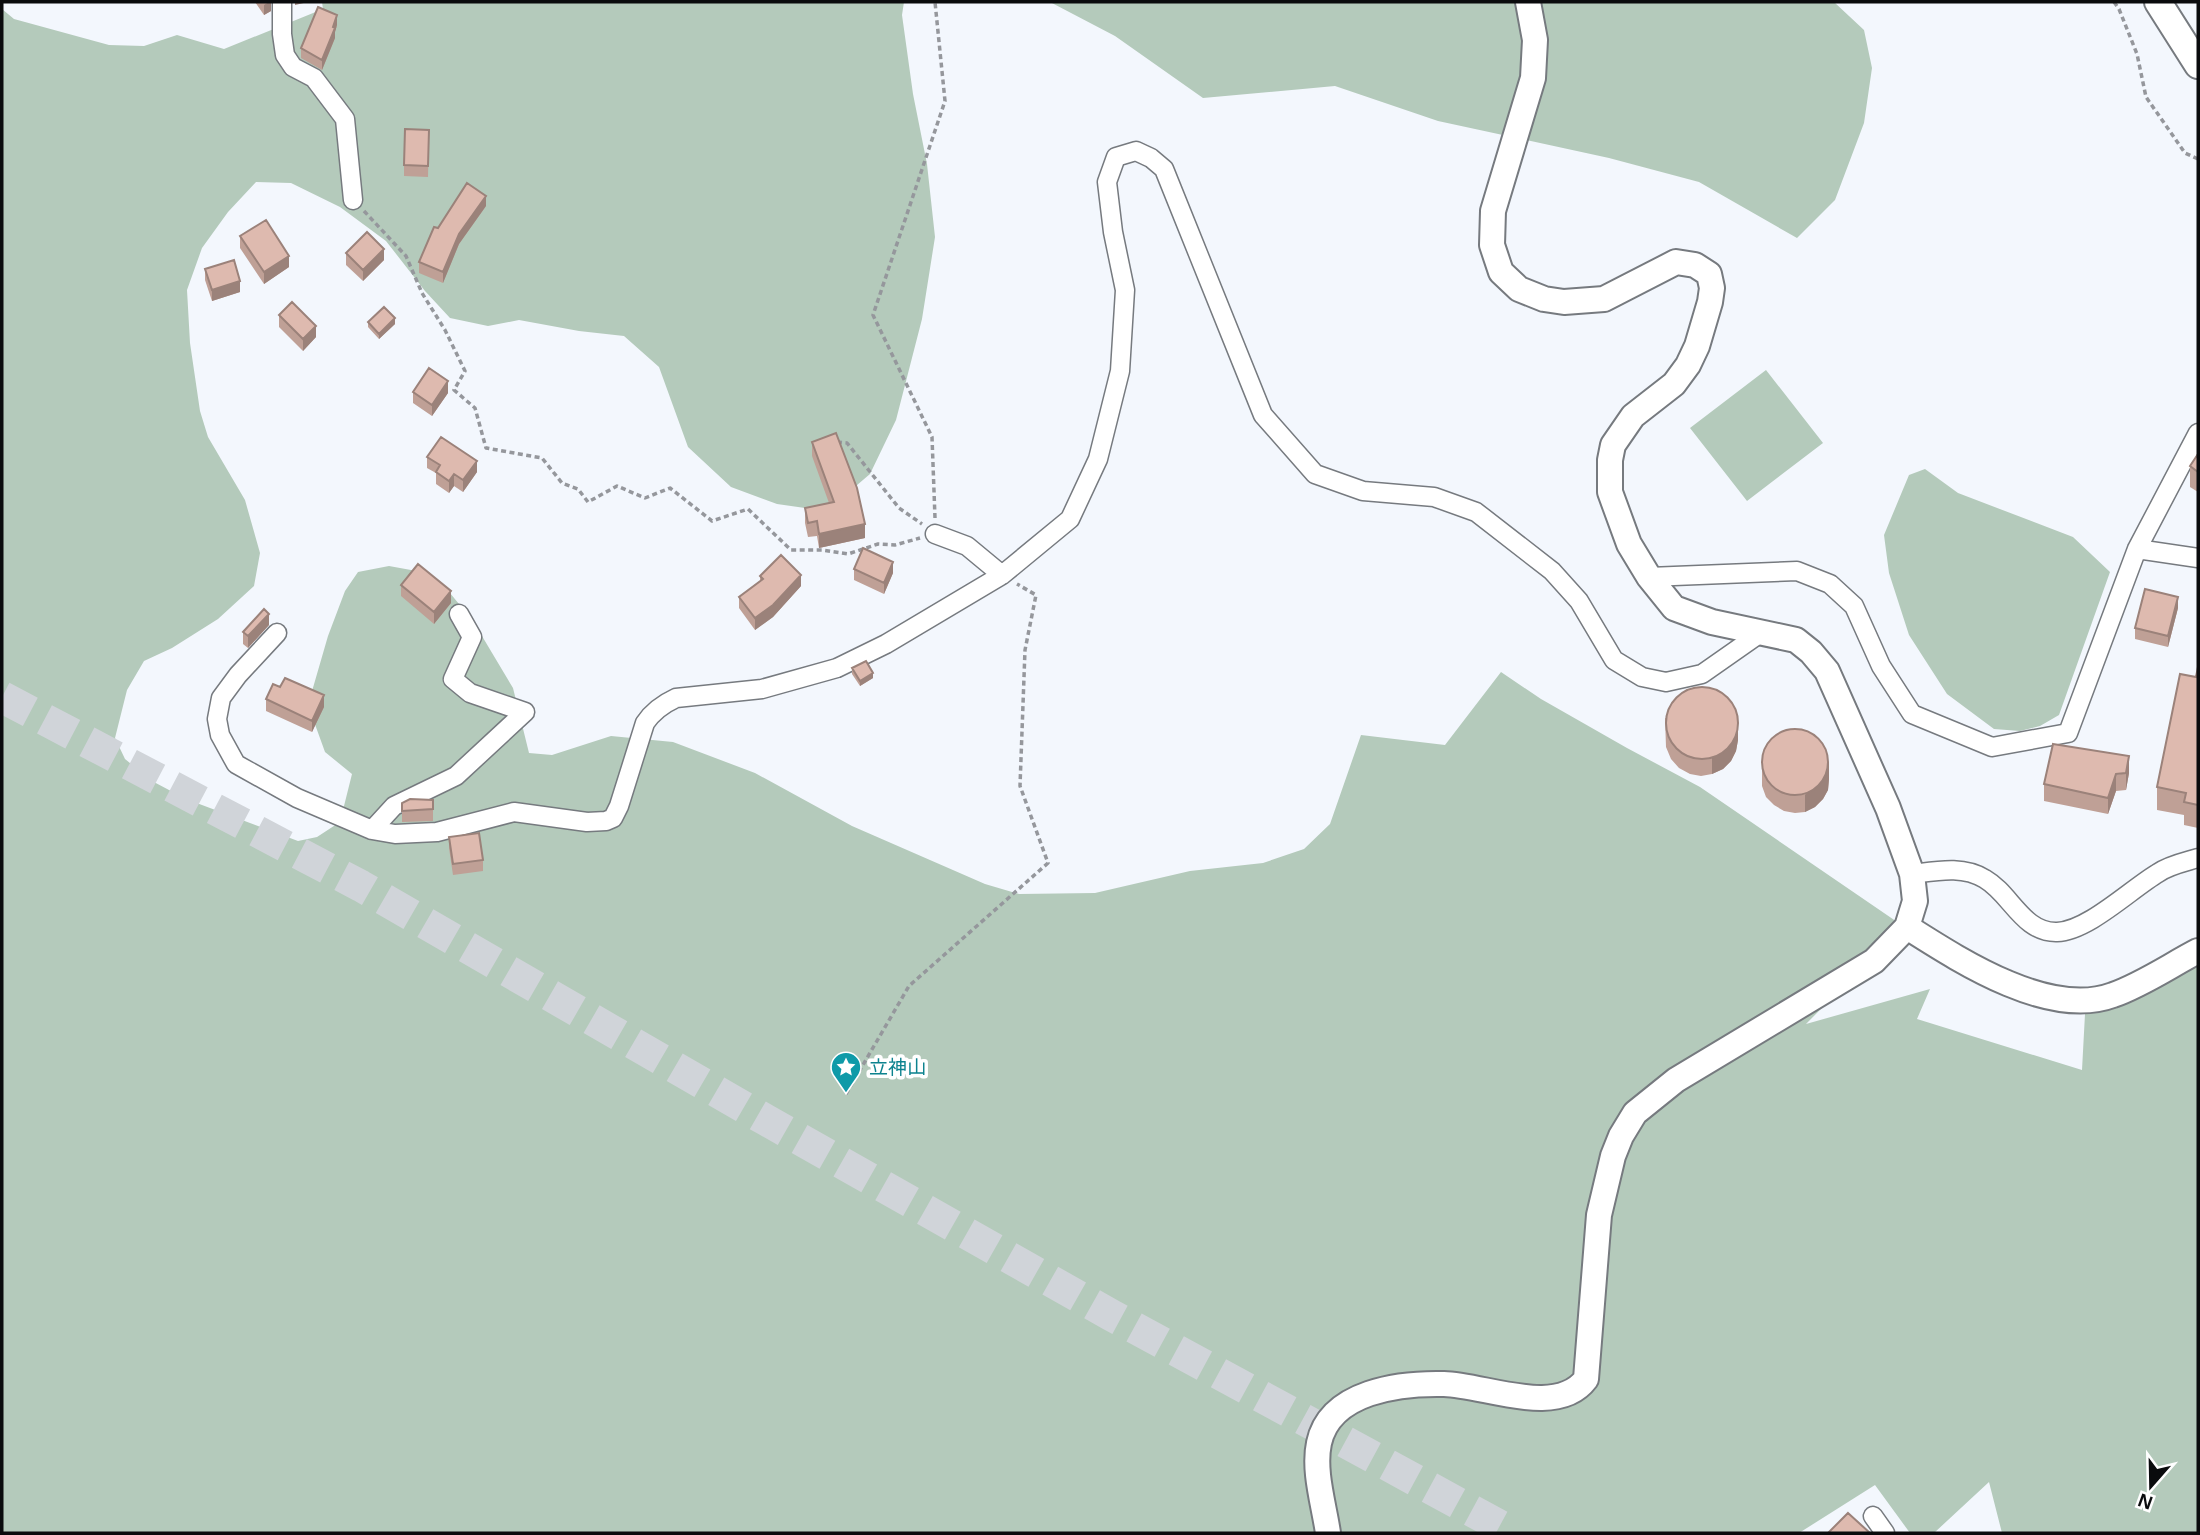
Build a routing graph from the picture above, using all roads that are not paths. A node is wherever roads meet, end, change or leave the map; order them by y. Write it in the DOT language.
graph roads {
  1 [pos="282,2"];
  2 [pos="1528,2"];
  3 [pos="2158,2"];
  4 [pos="2169,2"];
  5 [pos="2198,46"];
  6 [pos="2198,65"];
  7 [pos="353,200"];
  8 [pos="2198,433"];
  9 [pos="935,534"];
  10 [pos="2137,549"];
  11 [pos="2198,558"];
  12 [pos="1002,575"];
  13 [pos="1649,577"];
  14 [pos="459,614"];
  15 [pos="1762,632"];
  16 [pos="277,633"];
  17 [pos="372,830"];
  18 [pos="2198,858"];
  19 [pos="1912,874"];
  20 [pos="1907,927"];
  21 [pos="2198,951"];
  22 [pos="1872,1516"];
  23 [pos="1328,1533"];
  24 [pos="1885,1533"];
  1 -- 7 [label="street"];
  2 -- 13 [label="street"];
  3 -- 6 [label="main road"];
  4 -- 5 [label="main road"];
  8 -- 10 [label="street"];
  9 -- 12 [label="street"];
  10 -- 11 [label="street"];
  10 -- 13 [label="street"];
  12 -- 15 [label="street"];
  12 -- 17 [label="street"];
  13 -- 15 [label="street"];
  14 -- 17 [label="street"];
  15 -- 19 [label="street"];
  16 -- 17 [label="street"];
  18 -- 19 [label="street"];
  19 -- 20 [label="street"];
  20 -- 21 [label="street"];
  20 -- 23 [label="street"];
  22 -- 24 [label="street"];
}
